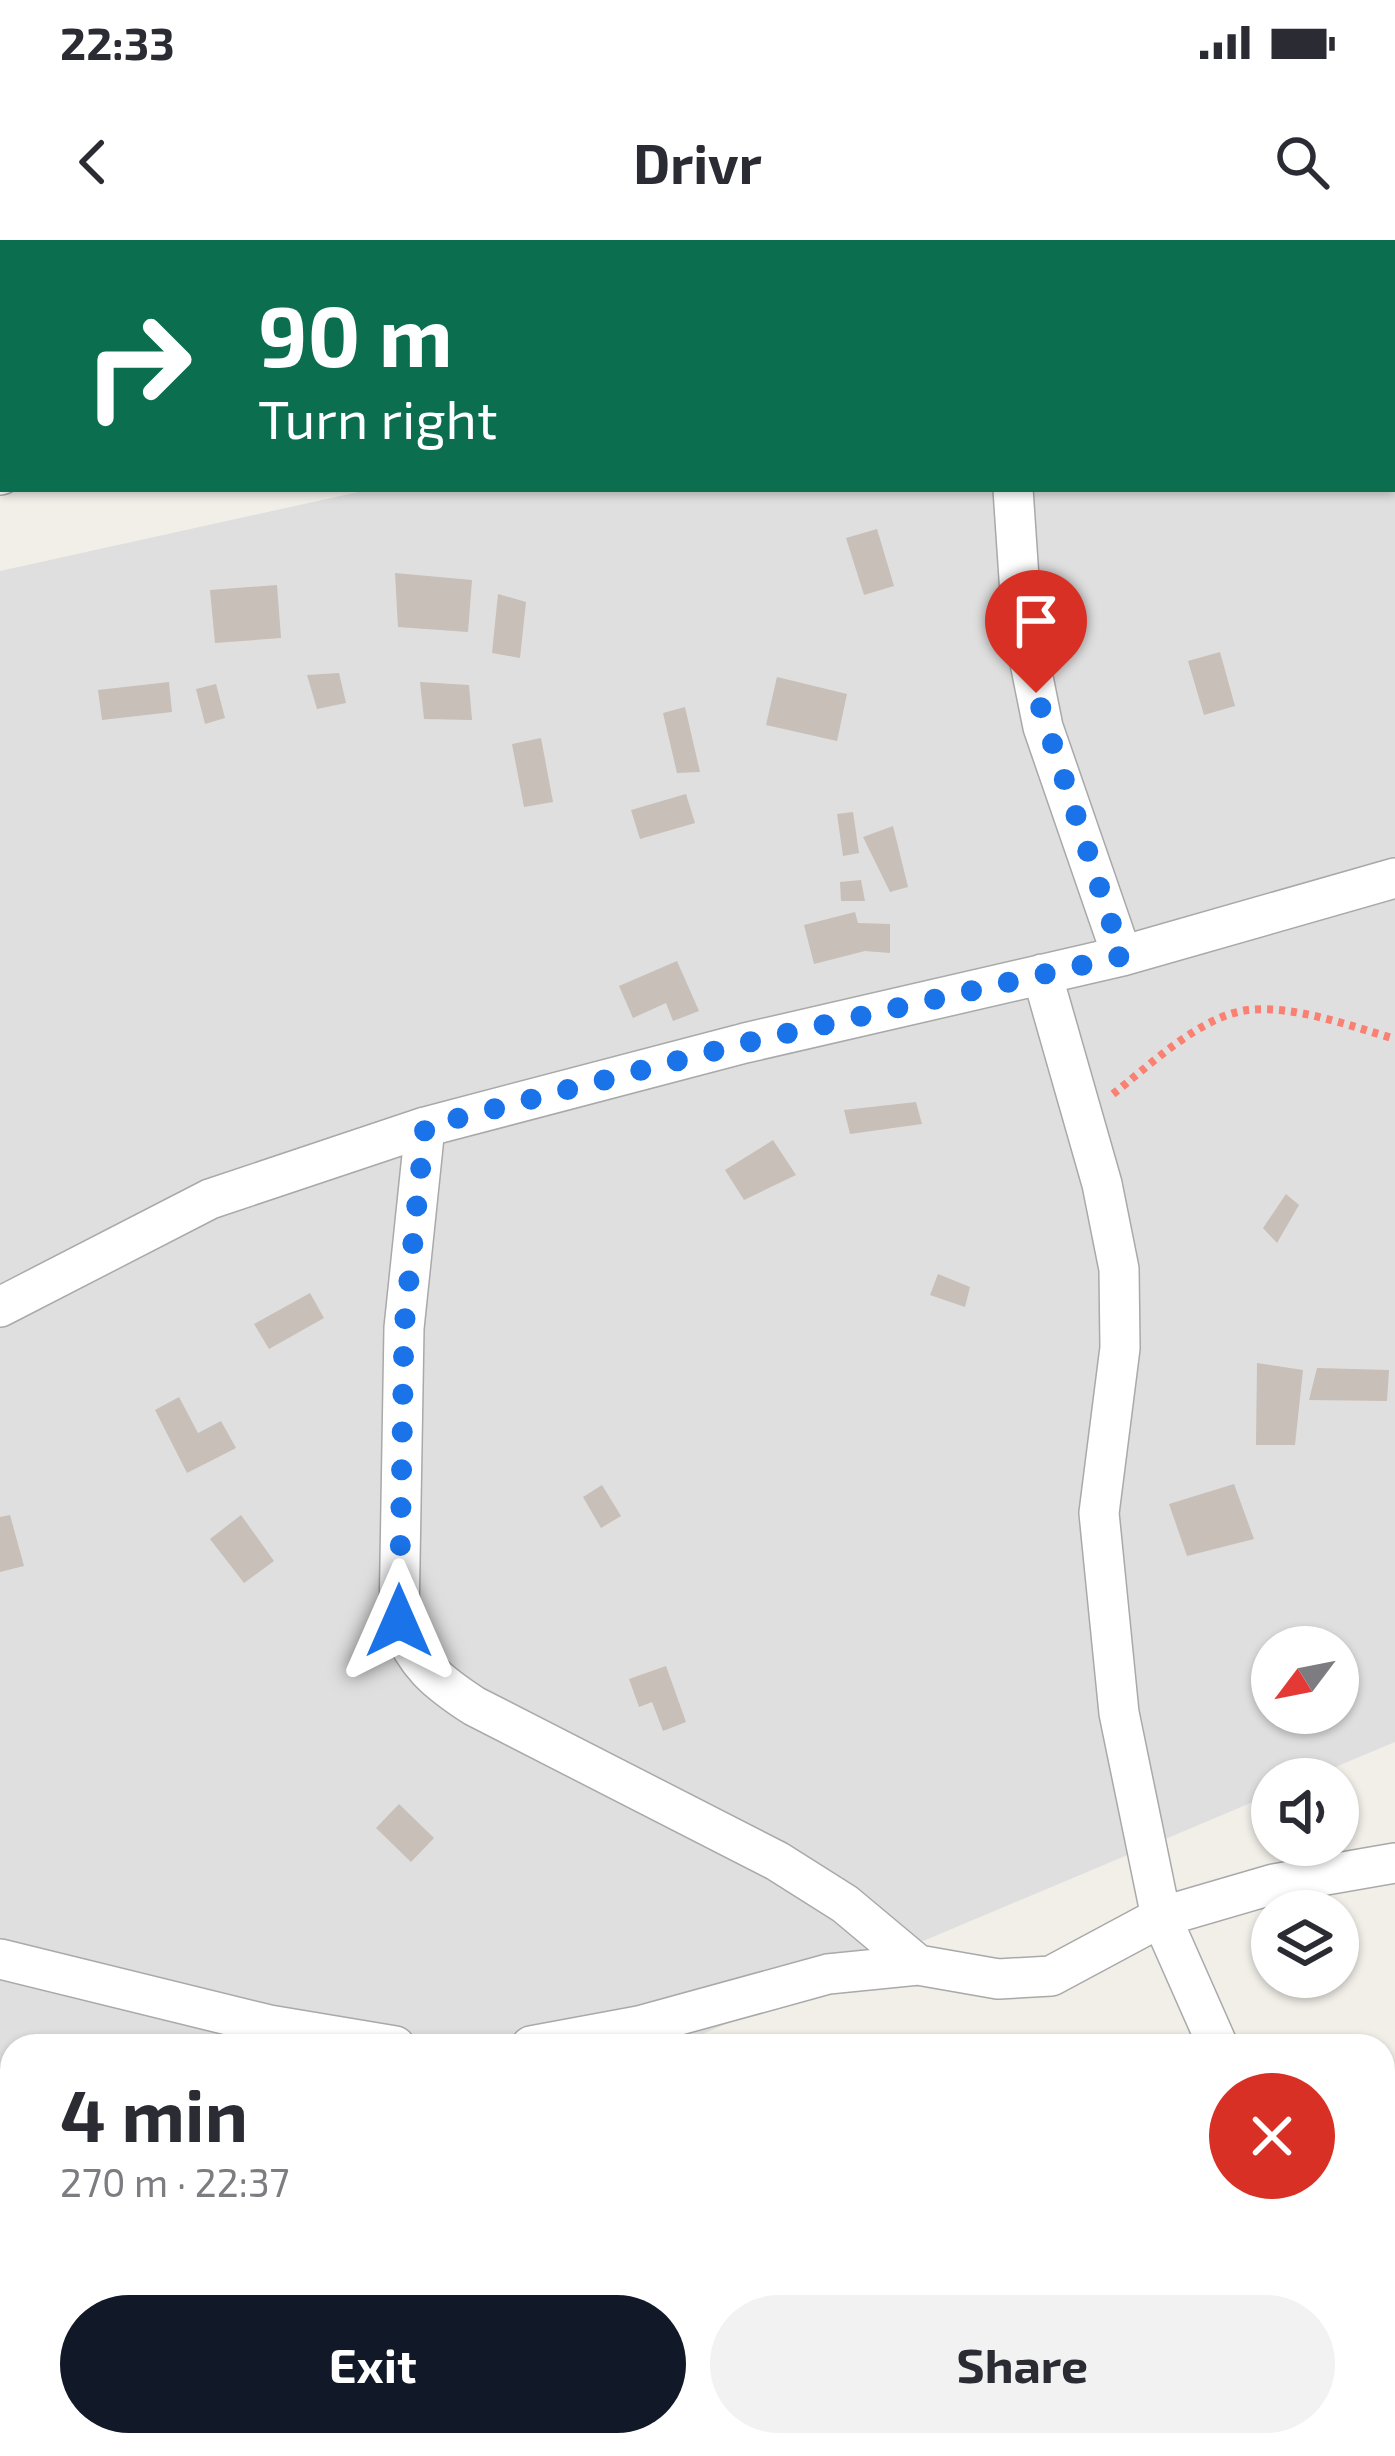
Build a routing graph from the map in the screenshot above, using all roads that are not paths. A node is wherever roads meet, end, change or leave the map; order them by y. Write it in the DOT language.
graph roads {
  1 [pos="1013,492"];
  2 [pos="1395,878"];
  3 [pos="1122,956"];
  4 [pos="1042,974"];
  5 [pos="425,1127"];
  6 [pos="0,1307"];
  7 [pos="1395,1863"];
  8 [pos="1161,1917"];
  9 [pos="0,1959"];
  10 [pos="917,1965"];
  11 [pos="323,2034"];
  12 [pos="596,2034"];
  13 [pos="1213,2034"];
  1 -- 3 [label="street"];
  2 -- 3 [label="street"];
  3 -- 4 [label="street"];
  4 -- 5 [label="street"];
  4 -- 8 [label="street"];
  5 -- 6 [label="street"];
  5 -- 10 [label="street"];
  7 -- 8 [label="street"];
  8 -- 10 [label="street"];
  8 -- 13 [label="street"];
  9 -- 11 [label="street"];
  10 -- 12 [label="street"];
}
